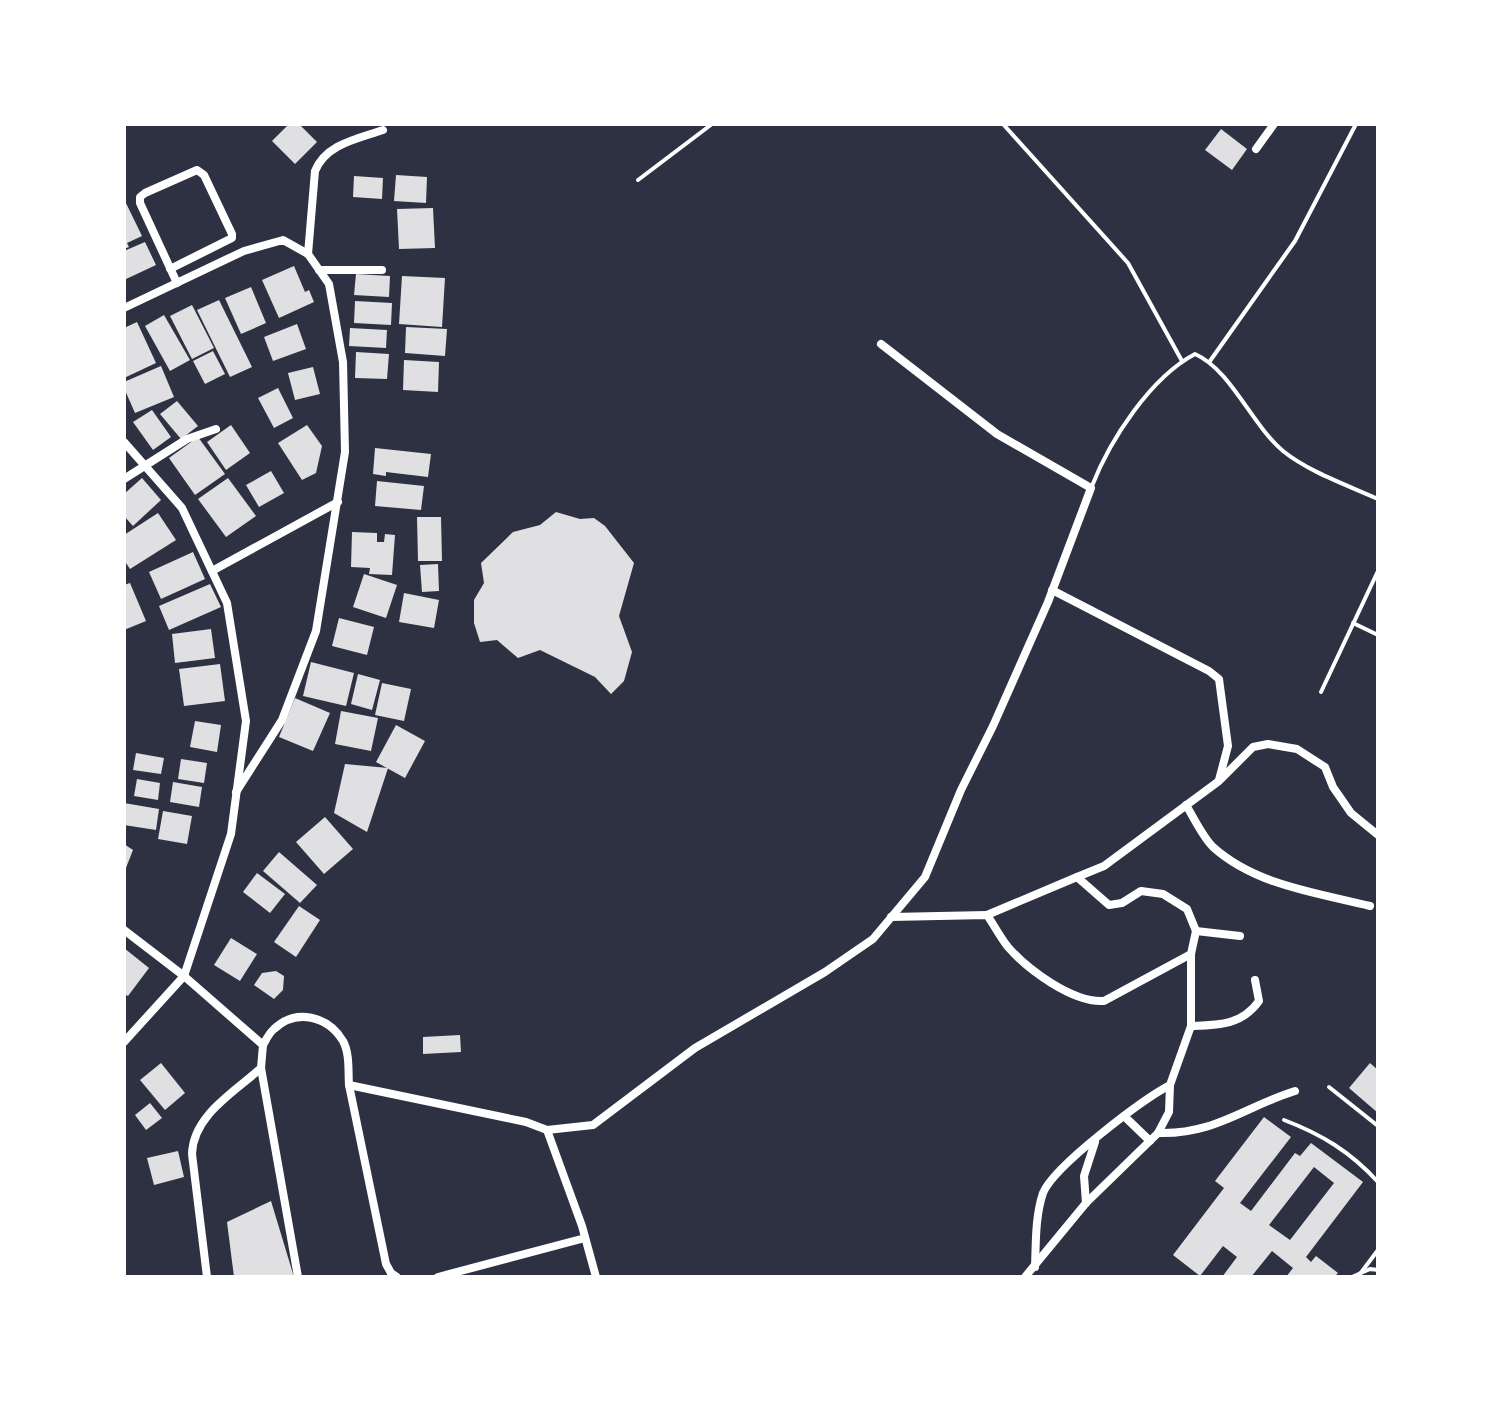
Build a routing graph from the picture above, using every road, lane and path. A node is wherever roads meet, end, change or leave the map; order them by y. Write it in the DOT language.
graph roads {
  1 [pos="712,124"];
  2 [pos="1003,124"];
  3 [pos="1274,124"];
  4 [pos="1356,124"];
  5 [pos="383,130"];
  6 [pos="1256,149"];
  7 [pos="638,180"];
  8 [pos="308,254"];
  9 [pos="170,269"];
  10 [pos="319,270"];
  11 [pos="382,270"];
  12 [pos="177,283"];
  13 [pos="124,308"];
  14 [pos="881,344"];
  15 [pos="1182,361"];
  16 [pos="1210,361"];
  17 [pos="216,429"];
  18 [pos="124,442"];
  19 [pos="144,465"];
  20 [pos="124,479"];
  21 [pos="1091,488"];
  22 [pos="1378,499"];
  23 [pos="338,502"];
  24 [pos="212,571"];
  25 [pos="1378,571"];
  26 [pos="1052,590"];
  27 [pos="1353,623"];
  28 [pos="1378,635"];
  29 [pos="1321,692"];
  30 [pos="1219,781"];
  31 [pos="236,792"];
  32 [pos="1186,805"];
  33 [pos="1378,835"];
  34 [pos="1077,877"];
  35 [pos="1370,906"];
  36 [pos="987,915"];
  37 [pos="891,917"];
  38 [pos="124,930"];
  39 [pos="1196,931"];
  40 [pos="1240,936"];
  41 [pos="1191,954"];
  42 [pos="184,976"];
  43 [pos="1255,980"];
  44 [pos="1191,1026"];
  45 [pos="124,1042"];
  46 [pos="263,1045"];
  47 [pos="261,1068"];
  48 [pos="349,1085"];
  49 [pos="1170,1085"];
  50 [pos="1329,1087"];
  51 [pos="1295,1091"];
  52 [pos="1124,1116"];
  53 [pos="1284,1120"];
  54 [pos="1378,1126"];
  55 [pos="547,1130"];
  56 [pos="1158,1133"];
  57 [pos="1096,1139"];
  58 [pos="1150,1141"];
  59 [pos="1378,1182"];
  60 [pos="1086,1203"];
  61 [pos="585,1238"];
  62 [pos="1378,1250"];
  63 [pos="1035,1267"];
  64 [pos="1378,1270"];
  65 [pos="1360,1274"];
  66 [pos="207,1277"];
  67 [pos="298,1277"];
  68 [pos="397,1277"];
  69 [pos="438,1277"];
  70 [pos="596,1277"];
  71 [pos="1025,1277"];
  72 [pos="1352,1277"];
  1 -- 7 [label="lane"];
  2 -- 15 [label="lane"];
  3 -- 6 [label="street"];
  4 -- 16 [label="lane"];
  5 -- 8 [label="street"];
  8 -- 10 [label="street"];
  8 -- 12 [label="street"];
  9 -- 9 [label="street"];
  9 -- 12 [label="street"];
  10 -- 11 [label="street"];
  10 -- 23 [label="street"];
  12 -- 13 [label="street"];
  14 -- 21 [label="street"];
  15 -- 16 [label="lane"];
  15 -- 21 [label="lane"];
  16 -- 22 [label="lane"];
  17 -- 19 [label="street"];
  18 -- 19 [label="street"];
  19 -- 20 [label="street"];
  19 -- 24 [label="street"];
  21 -- 26 [label="street"];
  23 -- 24 [label="street"];
  23 -- 31 [label="street"];
  24 -- 31 [label="street"];
  25 -- 27 [label="lane"];
  26 -- 30 [label="street"];
  26 -- 37 [label="street"];
  27 -- 28 [label="lane"];
  27 -- 29 [label="lane"];
  30 -- 32 [label="street"];
  30 -- 33 [label="street"];
  31 -- 42 [label="street"];
  32 -- 34 [label="street"];
  32 -- 35 [label="street"];
  34 -- 36 [label="street"];
  34 -- 39 [label="street"];
  36 -- 37 [label="street"];
  36 -- 41 [label="street"];
  37 -- 55 [label="street"];
  38 -- 42 [label="street"];
  39 -- 40 [label="street"];
  39 -- 41 [label="street"];
  41 -- 44 [label="street"];
  42 -- 45 [label="street"];
  42 -- 46 [label="street"];
  43 -- 44 [label="street"];
  44 -- 49 [label="street"];
  46 -- 47 [label="street"];
  46 -- 48 [label="street"];
  47 -- 66 [label="street"];
  47 -- 67 [label="street"];
  48 -- 55 [label="street"];
  48 -- 68 [label="street"];
  49 -- 52 [label="street"];
  49 -- 56 [label="street"];
  50 -- 54 [label="lane"];
  51 -- 56 [label="street"];
  52 -- 57 [label="street"];
  52 -- 58 [label="street"];
  53 -- 59 [label="lane"];
  55 -- 61 [label="street"];
  56 -- 58 [label="street"];
  57 -- 60 [label="street"];
  57 -- 63 [label="street"];
  58 -- 60 [label="street"];
  60 -- 63 [label="street"];
  61 -- 69 [label="street"];
  61 -- 70 [label="street"];
  62 -- 65 [label="lane"];
  63 -- 71 [label="street"];
  64 -- 65 [label="lane"];
  65 -- 72 [label="lane"];
}
